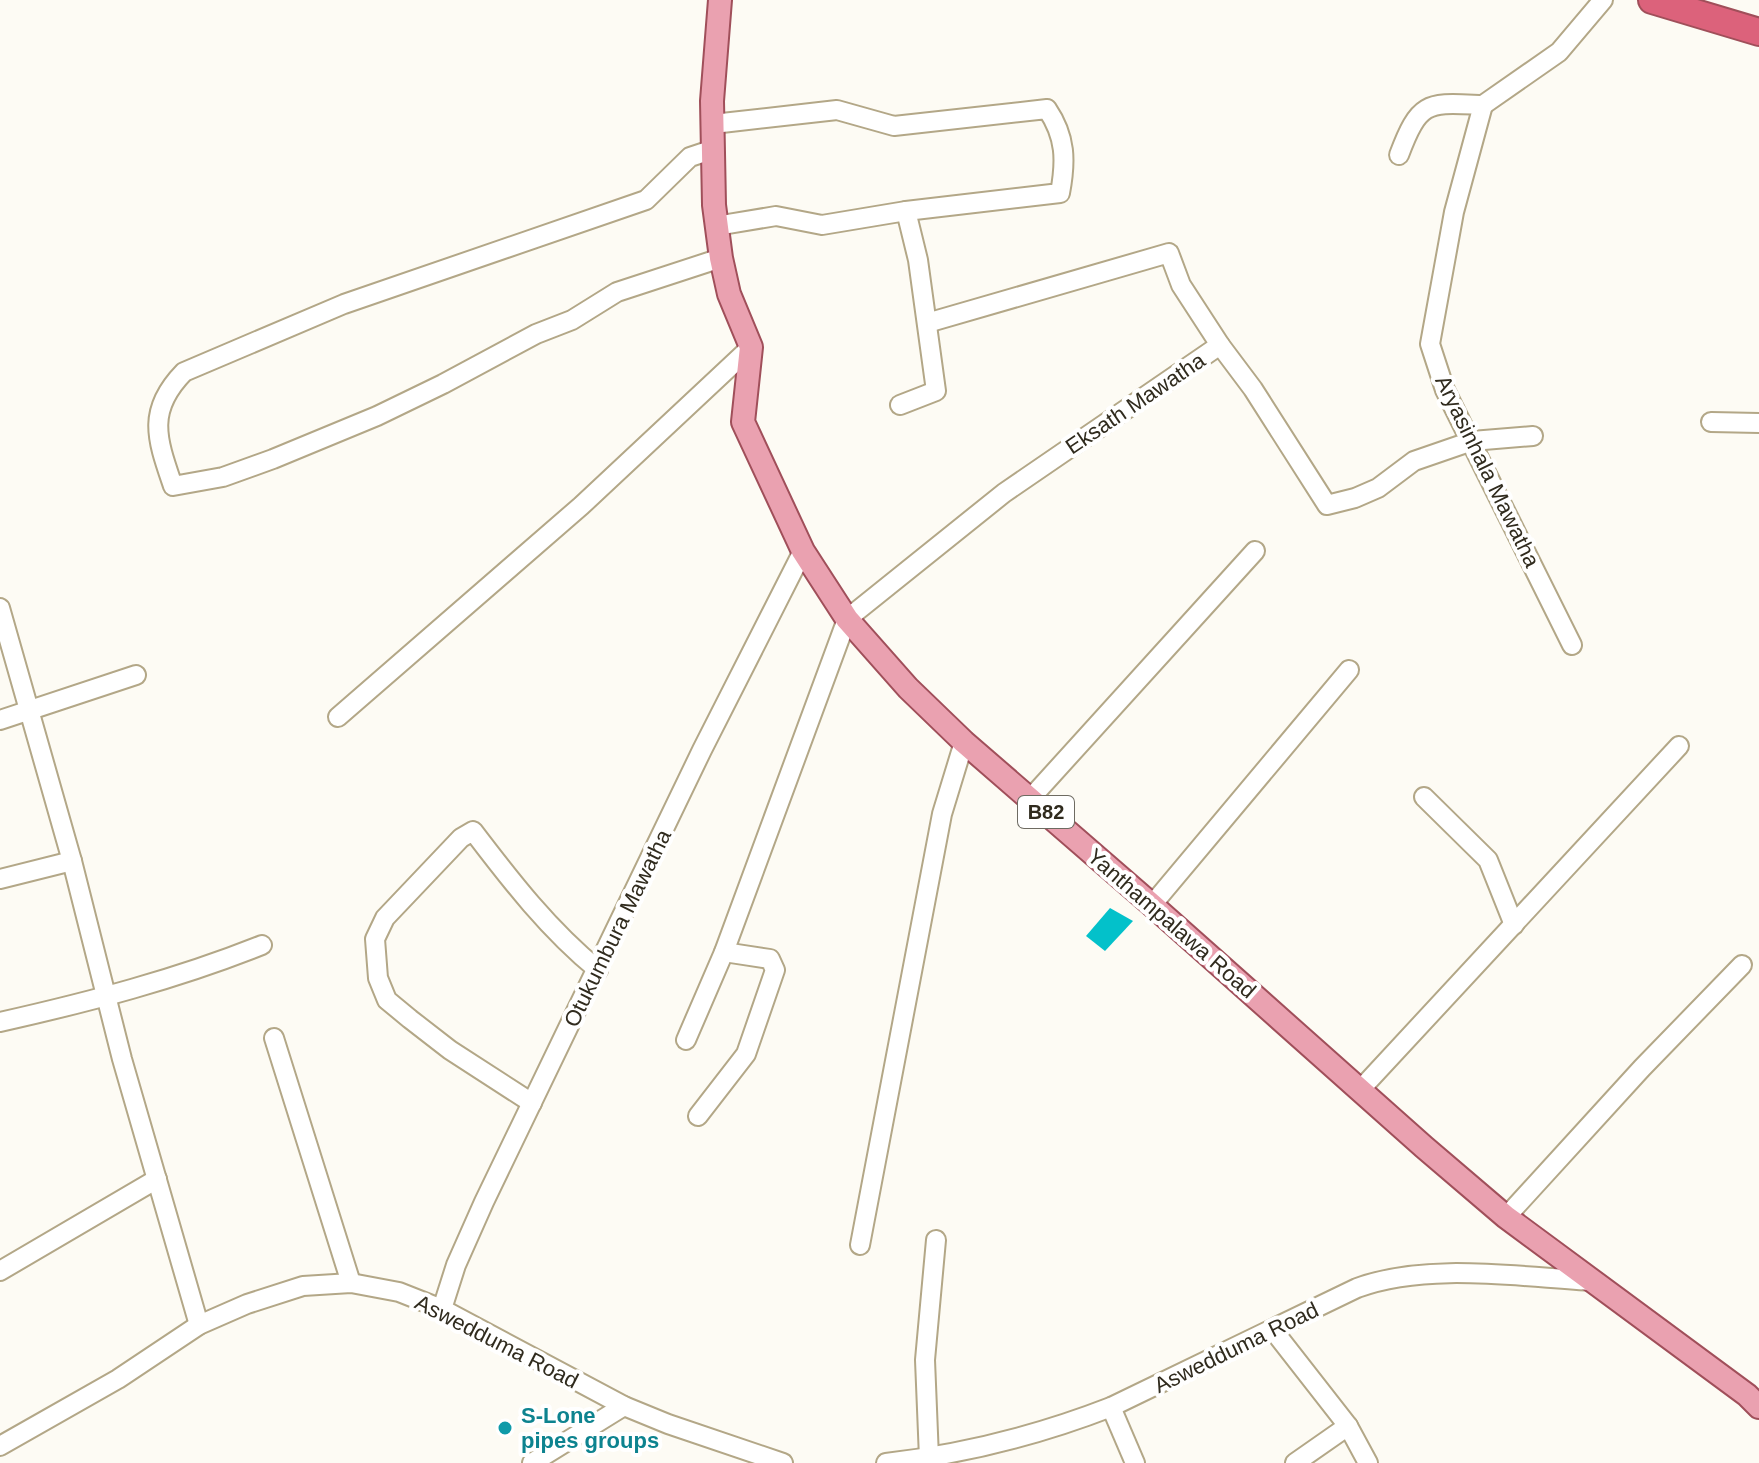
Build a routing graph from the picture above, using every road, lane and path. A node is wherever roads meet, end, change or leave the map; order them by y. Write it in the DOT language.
graph roads {
  1 [pos="720,0"];
  2 [pos="1603,0"];
  3 [pos="1652,0"];
  4 [pos="1759,32"];
  5 [pos="1483,105"];
  6 [pos="713,124"];
  7 [pos="714,149"];
  8 [pos="1399,155"];
  9 [pos="906,211"];
  10 [pos="716,226"];
  11 [pos="721,258"];
  12 [pos="927,323"];
  13 [pos="1220,345"];
  14 [pos="751,347"];
  15 [pos="900,405"];
  16 [pos="1711,422"];
  17 [pos="1759,423"];
  18 [pos="1533,436"];
  19 [pos="1472,441"];
  20 [pos="803,551"];
  21 [pos="1255,551"];
  22 [pos="0,608"];
  23 [pos="847,619"];
  24 [pos="1572,645"];
  25 [pos="1349,670"];
  26 [pos="136,675"];
  27 [pos="28,713"];
  28 [pos="338,717"];
  29 [pos="0,720"];
  30 [pos="964,742"];
  31 [pos="1679,746"];
  32 [pos="1424,797"];
  33 [pos="1030,799"];
  34 [pos="72,861"];
  35 [pos="0,879"];
  36 [pos="1152,905"];
  37 [pos="1514,925"];
  38 [pos="262,945"];
  39 [pos="724,952"];
  40 [pos="1742,965"];
  41 [pos="598,970"];
  42 [pos="106,997"];
  43 [pos="0,1022"];
  44 [pos="274,1038"];
  45 [pos="686,1040"];
  46 [pos="1360,1090"];
  47 [pos="532,1103"];
  48 [pos="698,1116"];
  49 [pos="157,1179"];
  50 [pos="1506,1217"];
  51 [pos="936,1240"];
  52 [pos="860,1245"];
  53 [pos="0,1271"];
  54 [pos="1593,1281"];
  55 [pos="351,1283"];
  56 [pos="442,1309"];
  57 [pos="199,1325"];
  58 [pos="1273,1330"];
  59 [pos="1755,1395"];
  60 [pos="624,1406"];
  61 [pos="1111,1407"];
  62 [pos="1348,1426"];
  63 [pos="0,1446"];
  64 [pos="929,1458"];
  65 [pos="532,1463"];
  66 [pos="783,1463"];
  67 [pos="886,1463"];
  68 [pos="1135,1463"];
  69 [pos="1295,1463"];
  70 [pos="1368,1463"];
  1 -- 6 [label="main road, Yanthampalawa Road / B82"];
  2 -- 5 [label="street"];
  3 -- 4 [label="highway"];
  5 -- 8 [label="street"];
  5 -- 19 [label="street, Aryasinhala Mawatha"];
  6 -- 7 [label="main road, Yanthampalawa Road / B82"];
  6 -- 9 [label="street"];
  7 -- 10 [label="main road, Yanthampalawa Road / B82"];
  7 -- 11 [label="street"];
  9 -- 10 [label="street"];
  9 -- 12 [label="street"];
  10 -- 11 [label="main road, Yanthampalawa Road / B82"];
  11 -- 14 [label="main road, Yanthampalawa Road / B82"];
  12 -- 13 [label="street"];
  12 -- 15 [label="street"];
  13 -- 19 [label="street, Eksath Mawatha"];
  13 -- 23 [label="street, Eksath Mawatha"];
  14 -- 20 [label="main road, Yanthampalawa Road / B82"];
  14 -- 28 [label="street"];
  16 -- 17 [label="street"];
  18 -- 19 [label="street"];
  19 -- 24 [label="street, Aryasinhala Mawatha"];
  20 -- 23 [label="main road, Yanthampalawa Road / B82"];
  20 -- 41 [label="street, Otukumbura Mawatha"];
  21 -- 33 [label="street"];
  22 -- 27 [label="street"];
  23 -- 30 [label="main road, Yanthampalawa Road / B82"];
  23 -- 39 [label="street"];
  25 -- 36 [label="street"];
  26 -- 27 [label="street"];
  27 -- 29 [label="street"];
  27 -- 34 [label="street"];
  30 -- 33 [label="main road, Yanthampalawa Road / B82"];
  30 -- 52 [label="street"];
  31 -- 37 [label="street"];
  32 -- 37 [label="street"];
  33 -- 36 [label="main road, Yanthampalawa Road / B82"];
  34 -- 35 [label="street"];
  34 -- 42 [label="street"];
  36 -- 46 [label="main road, Yanthampalawa Road / B82"];
  37 -- 46 [label="street"];
  38 -- 42 [label="street"];
  39 -- 45 [label="street"];
  39 -- 48 [label="street"];
  40 -- 50 [label="street"];
  41 -- 47 [label="street, Otukumbura Mawatha"];
  41 -- 47 [label="street"];
  42 -- 43 [label="street"];
  42 -- 49 [label="street"];
  44 -- 55 [label="street"];
  46 -- 50 [label="main road, Yanthampalawa Road / B82"];
  47 -- 56 [label="street, Otukumbura Mawatha"];
  49 -- 53 [label="street"];
  49 -- 57 [label="street"];
  50 -- 54 [label="main road, Yanthampalawa Road / B82"];
  51 -- 64 [label="street"];
  54 -- 58 [label="street, Aswedduma Road"];
  54 -- 59 [label="main road, Yanthampalawa Road / B82"];
  55 -- 56 [label="street, Aswedduma Road"];
  55 -- 57 [label="street, Aswedduma Road"];
  56 -- 60 [label="street, Aswedduma Road"];
  57 -- 63 [label="street, Aswedduma Road"];
  58 -- 61 [label="street, Aswedduma Road"];
  58 -- 62 [label="street"];
  60 -- 65 [label="street"];
  60 -- 66 [label="street, Aswedduma Road"];
  61 -- 64 [label="street, Aswedduma Road"];
  61 -- 68 [label="street"];
  62 -- 69 [label="street"];
  62 -- 70 [label="street"];
  64 -- 67 [label="street, Aswedduma Road"];
}
